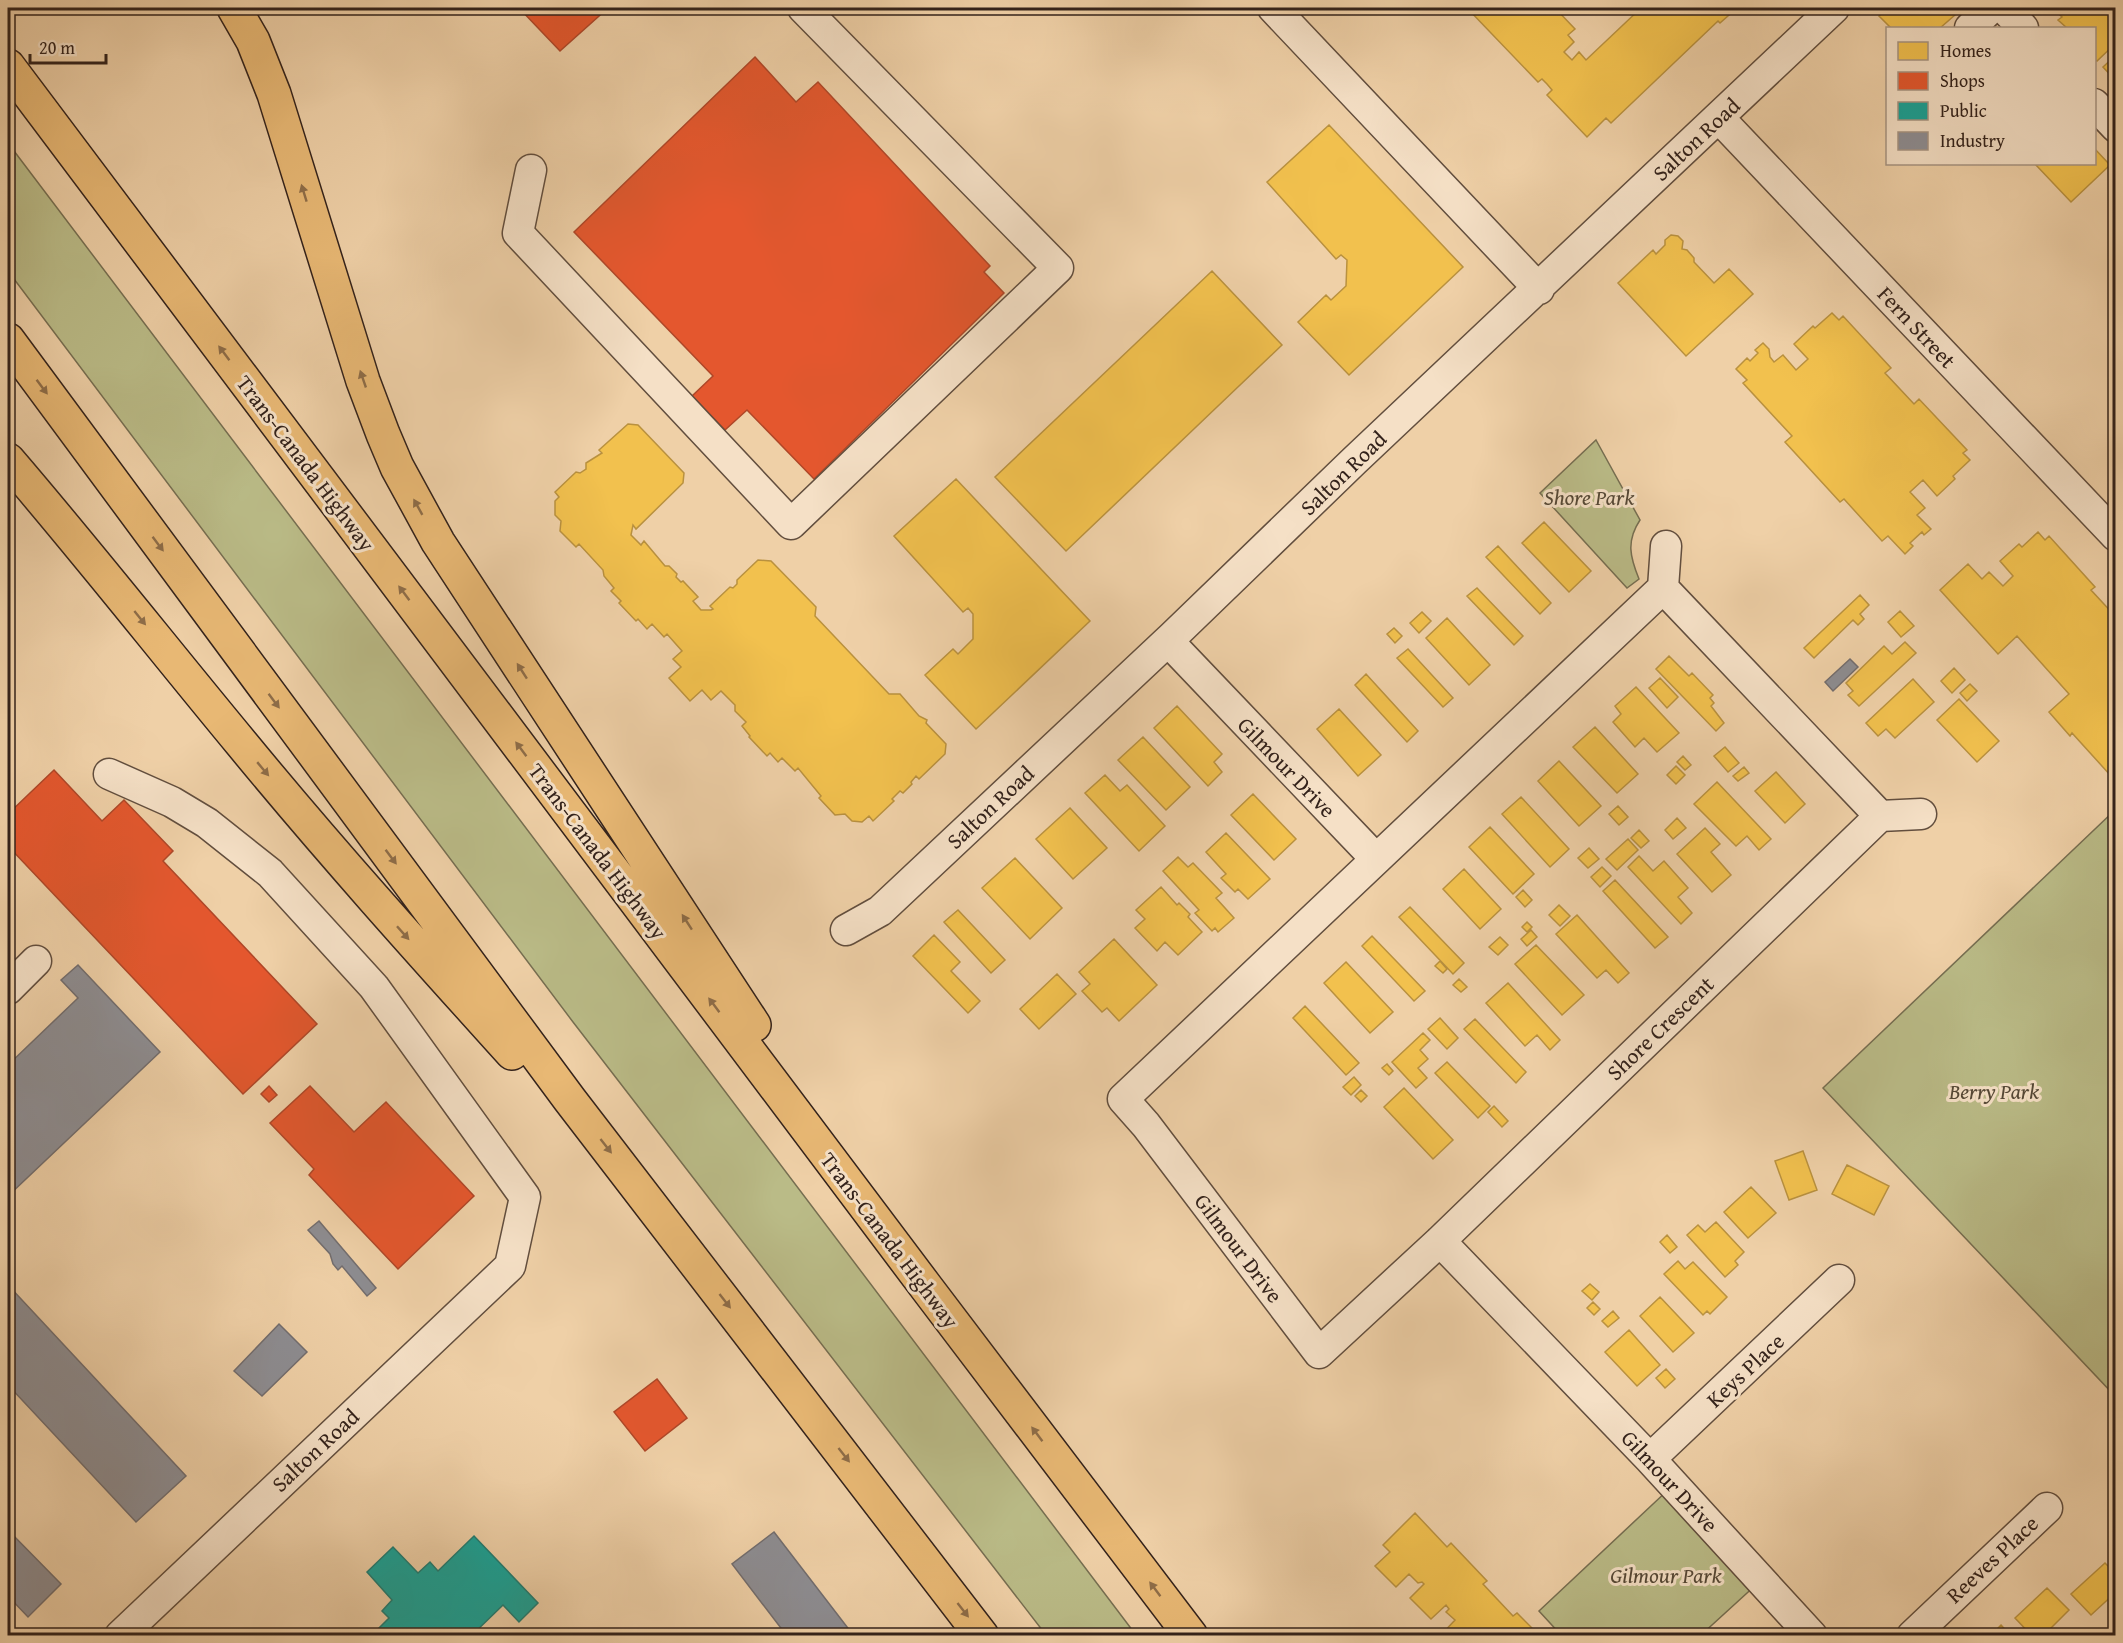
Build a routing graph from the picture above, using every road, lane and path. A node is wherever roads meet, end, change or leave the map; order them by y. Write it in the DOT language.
graph roads {
  1 [pos="234,8"];
  2 [pos="804,8"];
  3 [pos="1273,8"];
  4 [pos="1834,8"];
  5 [pos="1991,8"];
  6 [pos="2004,8"];
  7 [pos="1971,27"];
  8 [pos="2023,27"];
  9 [pos="8,66"];
  10 [pos="2096,106"];
  11 [pos="1719,118"];
  12 [pos="2115,127"];
  13 [pos="531,170"];
  14 [pos="1539,289"];
  15 [pos="8,340"];
  16 [pos="8,460"];
  17 [pos="8,485"];
  18 [pos="2115,536"];
  19 [pos="77,540"];
  20 [pos="1666,546"];
  21 [pos="1663,588"];
  22 [pos="1168,641"];
  23 [pos="109,774"];
  24 [pos="1920,814"];
  25 [pos="1880,816"];
  26 [pos="1376,860"];
  27 [pos="846,930"];
  28 [pos="36,961"];
  29 [pos="8,989"];
  30 [pos="570,1100"];
  31 [pos="1440,1241"];
  32 [pos="1839,1280"];
  33 [pos="926,1287"];
  34 [pos="1650,1459"];
  35 [pos="2047,1508"];
  36 [pos="120,1635"];
  37 [pos="982,1635"];
  38 [pos="1191,1635"];
  39 [pos="1812,1635"];
  40 [pos="1912,1635"];
  33 -- 1 [label="highway, one-way"];
  2 -- 13 [label="street"];
  3 -- 14 [label="street"];
  4 -- 11 [label="street, Salton Road"];
  5 -- 7 [label="street"];
  6 -- 8 [label="street"];
  33 -- 9 [label="highway, Trans-Canada Highway, one-way"];
  10 -- 12 [label="street"];
  11 -- 14 [label="street, Salton Road"];
  11 -- 18 [label="street, Fern Street"];
  14 -- 22 [label="street, Salton Road"];
  15 -- 30 [label="highway, one-way"];
  16 -- 19 [label="highway"];
  17 -- 19 [label="highway"];
  19 -- 30 [label="highway, one-way"];
  20 -- 21 [label="street"];
  21 -- 25 [label="street"];
  21 -- 26 [label="street"];
  22 -- 26 [label="street, Gilmour Drive"];
  22 -- 27 [label="street, Salton Road"];
  23 -- 36 [label="street, Salton Road"];
  24 -- 25 [label="street"];
  25 -- 31 [label="street, Shore Crescent"];
  26 -- 31 [label="street, Gilmour Drive"];
  28 -- 29 [label="street"];
  30 -- 37 [label="highway, one-way"];
  31 -- 34 [label="street, Gilmour Drive"];
  32 -- 34 [label="street, Keys Place"];
  38 -- 33 [label="highway, Trans-Canada Highway, one-way"];
  34 -- 39 [label="street, Gilmour Drive"];
  35 -- 40 [label="street, Reeves Place"];
}
